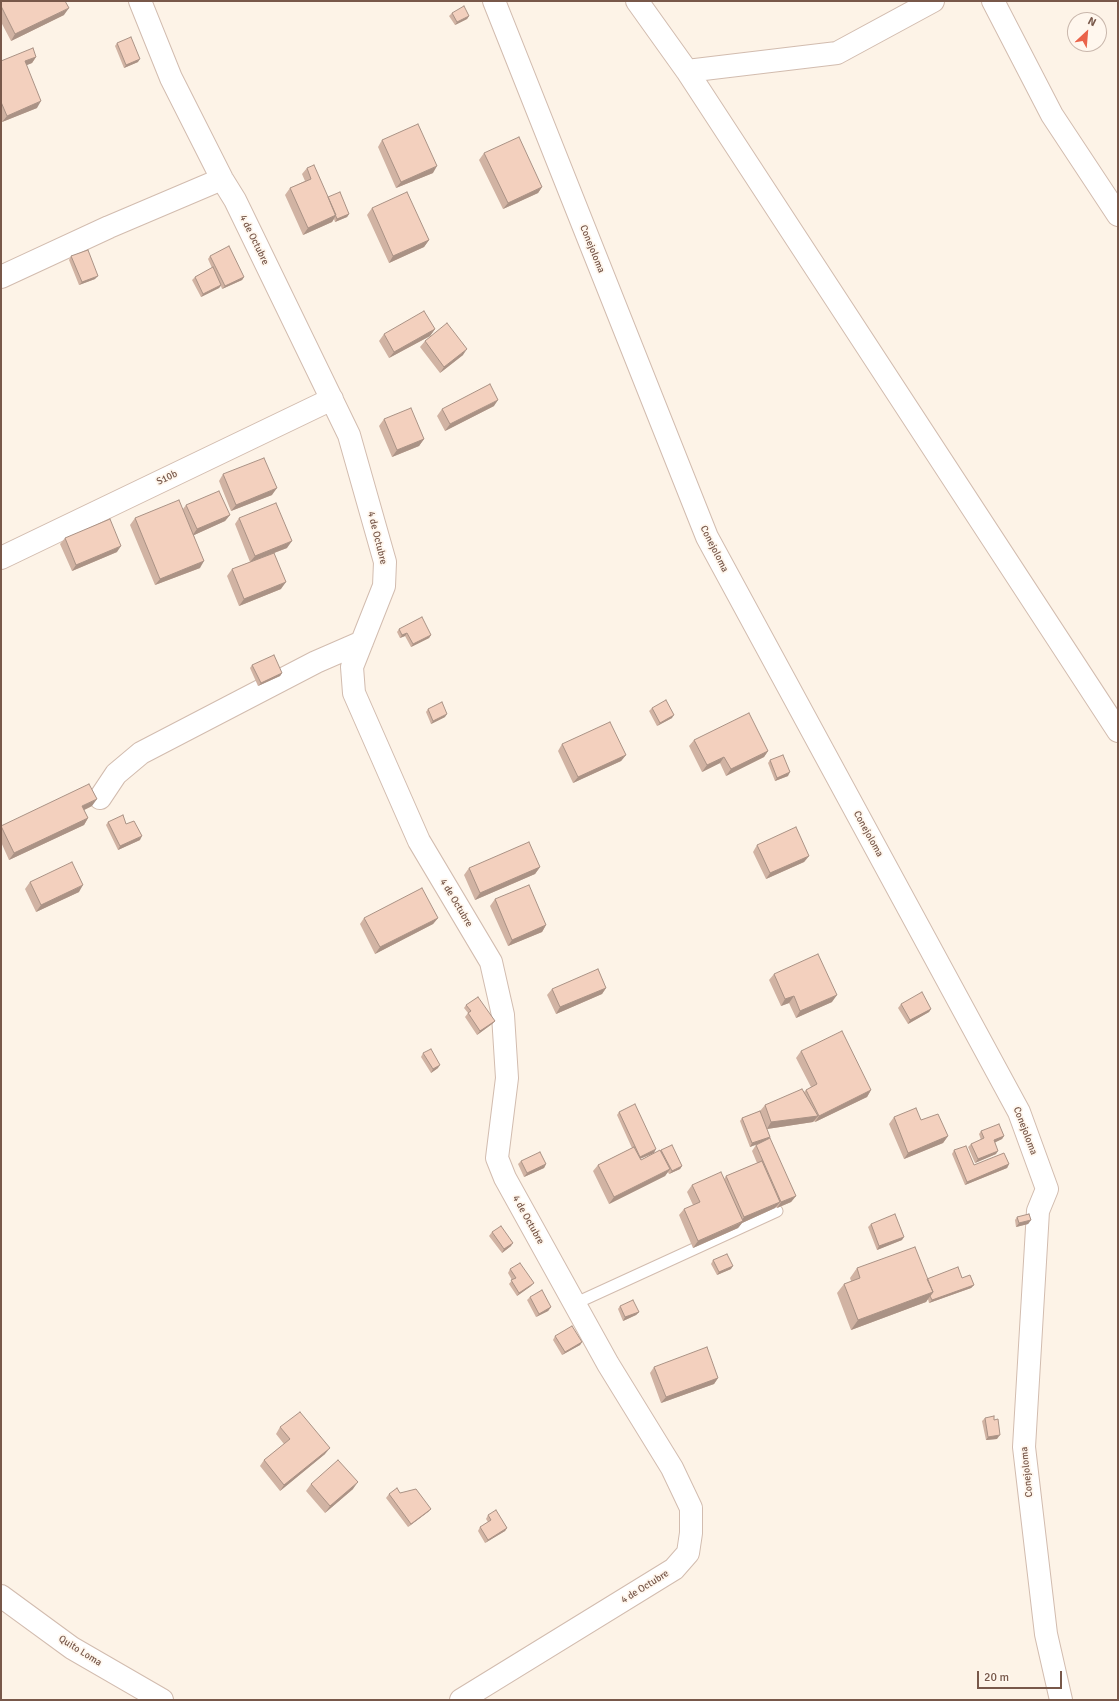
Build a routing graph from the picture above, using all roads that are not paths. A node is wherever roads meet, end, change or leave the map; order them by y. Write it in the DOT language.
graph roads {
  1 [pos="140,1"];
  2 [pos="494,1"];
  3 [pos="637,1"];
  4 [pos="933,1"];
  5 [pos="993,1"];
  6 [pos="687,71"];
  7 [pos="222,179"];
  8 [pos="1118,215"];
  9 [pos="1,277"];
  10 [pos="332,399"];
  11 [pos="1,558"];
  12 [pos="362,642"];
  13 [pos="1118,731"];
  14 [pos="100,798"];
  15 [pos="777,1211"];
  16 [pos="574,1304"];
  17 [pos="1,1596"];
  18 [pos="162,1700"];
  19 [pos="461,1700"];
  20 [pos="1061,1700"];
  1 -- 7 [label="street, 4 de Octubre"];
  2 -- 20 [label="street, Conejoloma"];
  3 -- 6 [label="street"];
  4 -- 6 [label="street"];
  5 -- 8 [label="street"];
  6 -- 13 [label="street"];
  7 -- 9 [label="street"];
  7 -- 10 [label="street, 4 de Octubre"];
  10 -- 11 [label="street, S10b"];
  10 -- 12 [label="street, 4 de Octubre"];
  12 -- 14 [label="street"];
  12 -- 16 [label="street, 4 de Octubre"];
  15 -- 16 [label="lane"];
  16 -- 19 [label="street, 4 de Octubre"];
  17 -- 18 [label="street, Quito Loma"];
}
